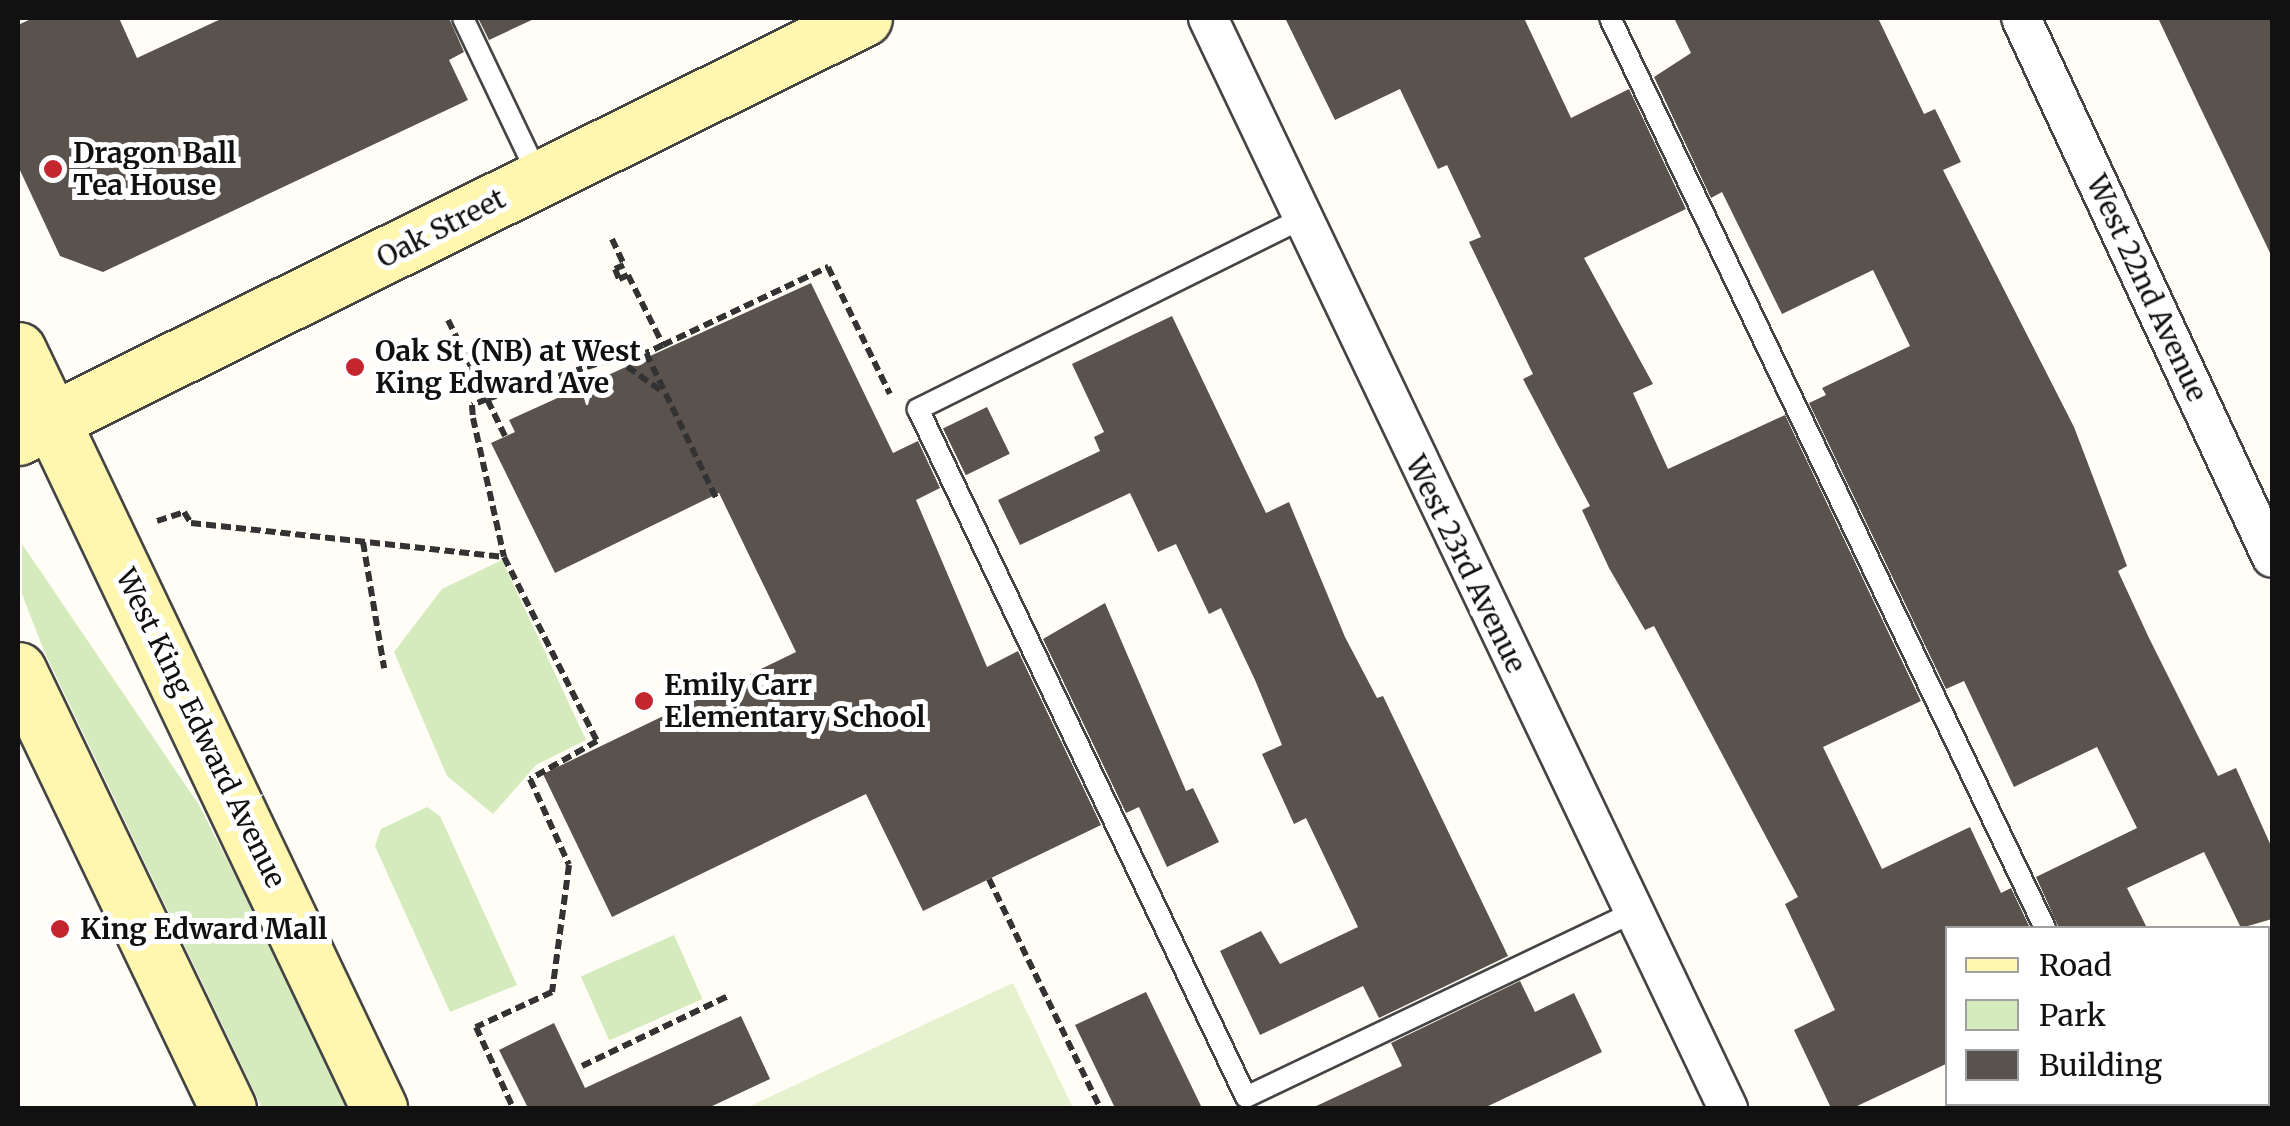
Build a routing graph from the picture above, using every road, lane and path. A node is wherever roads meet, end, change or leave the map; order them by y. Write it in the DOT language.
graph roads {
  1 [pos="462,18"];
  2 [pos="864,18"];
  3 [pos="1208,18"];
  4 [pos="1610,18"];
  5 [pos="2020,18"];
  6 [pos="540,178"];
  7 [pos="1301,219"];
  8 [pos="612,239"];
  9 [pos="448,320"];
  10 [pos="663,345"];
  11 [pos="18,350"];
  12 [pos="667,396"];
  13 [pos="487,398"];
  14 [pos="898,409"];
  15 [pos="35,429"];
  16 [pos="505,436"];
  17 [pos="718,500"];
  18 [pos="157,521"];
  19 [pos="363,542"];
  20 [pos="504,557"];
  21 [pos="2272,558"];
  22 [pos="384,668"];
  23 [pos="18,670"];
  24 [pos="989,879"];
  25 [pos="1633,912"];
  26 [pos="2045,926"];
  27 [pos="728,996"];
  28 [pos="582,1066"];
  29 [pos="228,1108"];
  30 [pos="379,1108"];
  31 [pos="512,1108"];
  32 [pos="1100,1108"];
  33 [pos="1728,1108"];
  1 -- 6 [label="lane"];
  2 -- 6 [label="main road, Oak Street"];
  3 -- 7 [label="street, West 23rd Avenue"];
  4 -- 26 [label="lane"];
  5 -- 21 [label="street, West 22nd Avenue"];
  6 -- 15 [label="main road, Oak Street"];
  7 -- 25 [label="street, West 23rd Avenue"];
  7 -- 25 [label="lane"];
  8 -- 10 [label="path"];
  9 -- 13 [label="path"];
  10 -- 12 [label="path"];
  10 -- 14 [label="path"];
  11 -- 15 [label="main road, West King Edward Avenue"];
  12 -- 13 [label="path"];
  12 -- 17 [label="path"];
  13 -- 16 [label="path"];
  13 -- 20 [label="path"];
  15 -- 30 [label="main road, West King Edward Avenue"];
  18 -- 19 [label="path"];
  19 -- 20 [label="path"];
  19 -- 22 [label="path"];
  20 -- 31 [label="path"];
  23 -- 29 [label="main road"];
  24 -- 32 [label="path"];
  25 -- 33 [label="street, West 23rd Avenue"];
  27 -- 28 [label="path"];
}
